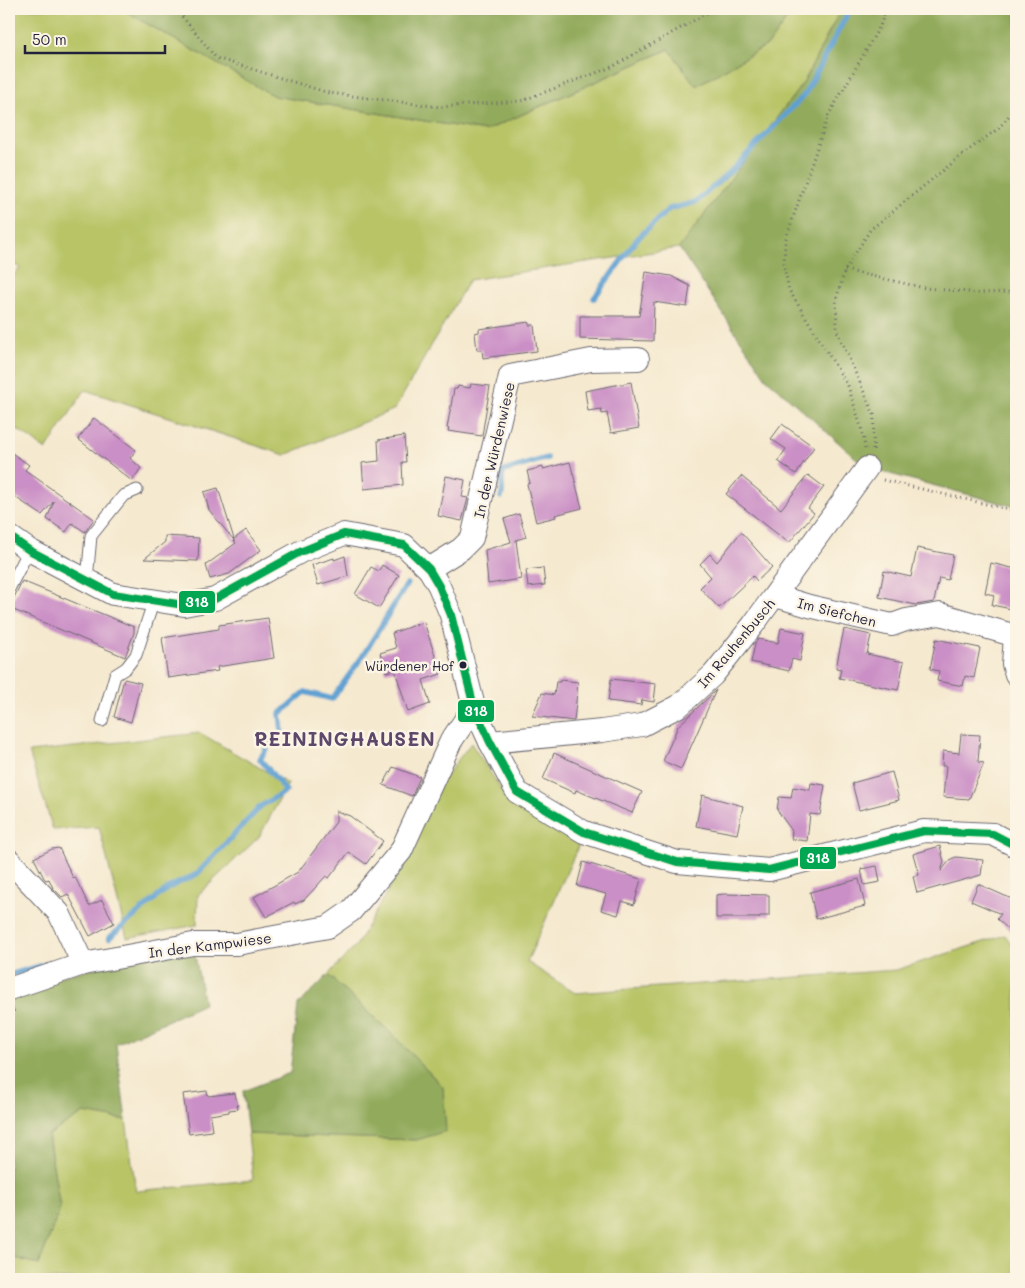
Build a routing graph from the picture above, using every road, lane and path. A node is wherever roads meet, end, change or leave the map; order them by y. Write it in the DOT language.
graph roads {
  1 [pos="176,9"];
  2 [pos="714,9"];
  3 [pos="886,9"];
  4 [pos="1016,107"];
  5 [pos="845,270"];
  6 [pos="1016,292"];
  7 [pos="638,360"];
  8 [pos="865,471"];
  9 [pos="137,490"];
  10 [pos="1016,511"];
  11 [pos="9,536"];
  12 [pos="29,550"];
  13 [pos="429,569"];
  14 [pos="87,580"];
  15 [pos="9,589"];
  16 [pos="776,596"];
  17 [pos="154,600"];
  18 [pos="1016,636"];
  19 [pos="1016,674"];
  20 [pos="474,707"];
  21 [pos="102,721"];
  22 [pos="490,742"];
  23 [pos="1016,846"];
  24 [pos="9,860"];
  25 [pos="83,964"];
  26 [pos="9,989"];
  1 -- 2 [label="path"];
  3 -- 8 [label="path"];
  4 -- 5 [label="path"];
  5 -- 6 [label="path"];
  5 -- 8 [label="path"];
  7 -- 13 [label="street, In der Würdenwiese"];
  8 -- 10 [label="path"];
  8 -- 16 [label="street, Im Rauhenbusch"];
  9 -- 14 [label="lane"];
  11 -- 12 [label="street"];
  12 -- 14 [label="street"];
  12 -- 15 [label="lane"];
  13 -- 17 [label="street"];
  13 -- 20 [label="street"];
  14 -- 17 [label="street"];
  16 -- 18 [label="street, Im Siefchen"];
  16 -- 22 [label="street, Im Rauhenbusch"];
  17 -- 21 [label="lane"];
  18 -- 19 [label="street, Im Siefchen"];
  20 -- 22 [label="street"];
  20 -- 25 [label="street, In der Kampwiese"];
  22 -- 23 [label="street"];
  24 -- 25 [label="street"];
  25 -- 26 [label="street, In der Kampwiese"];
}
